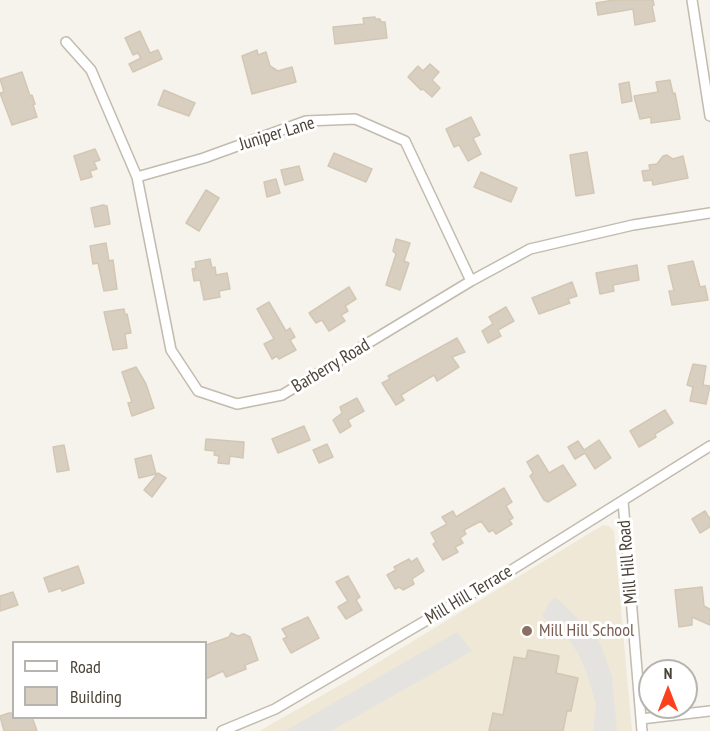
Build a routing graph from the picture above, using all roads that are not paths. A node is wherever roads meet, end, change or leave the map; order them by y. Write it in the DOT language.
graph roads {
  1 [pos="692,0"];
  2 [pos="66,42"];
  3 [pos="710,116"];
  4 [pos="137,177"];
  5 [pos="710,213"];
  6 [pos="471,281"];
  7 [pos="710,446"];
  8 [pos="623,501"];
  9 [pos="638,683"];
  10 [pos="641,719"];
  11 [pos="222,731"];
  12 [pos="642,731"];
  1 -- 3 [label="street"];
  2 -- 4 [label="street, Barberry Road"];
  4 -- 6 [label="street, Juniper Lane"];
  4 -- 6 [label="street, Barberry Road"];
  5 -- 6 [label="street, Barberry Road"];
  7 -- 8 [label="street, Mill Hill Terrace"];
  8 -- 9 [label="street, Mill Hill Road"];
  8 -- 11 [label="street, Mill Hill Terrace"];
  10 -- 12 [label="street, Mill Hill Road"];
}
